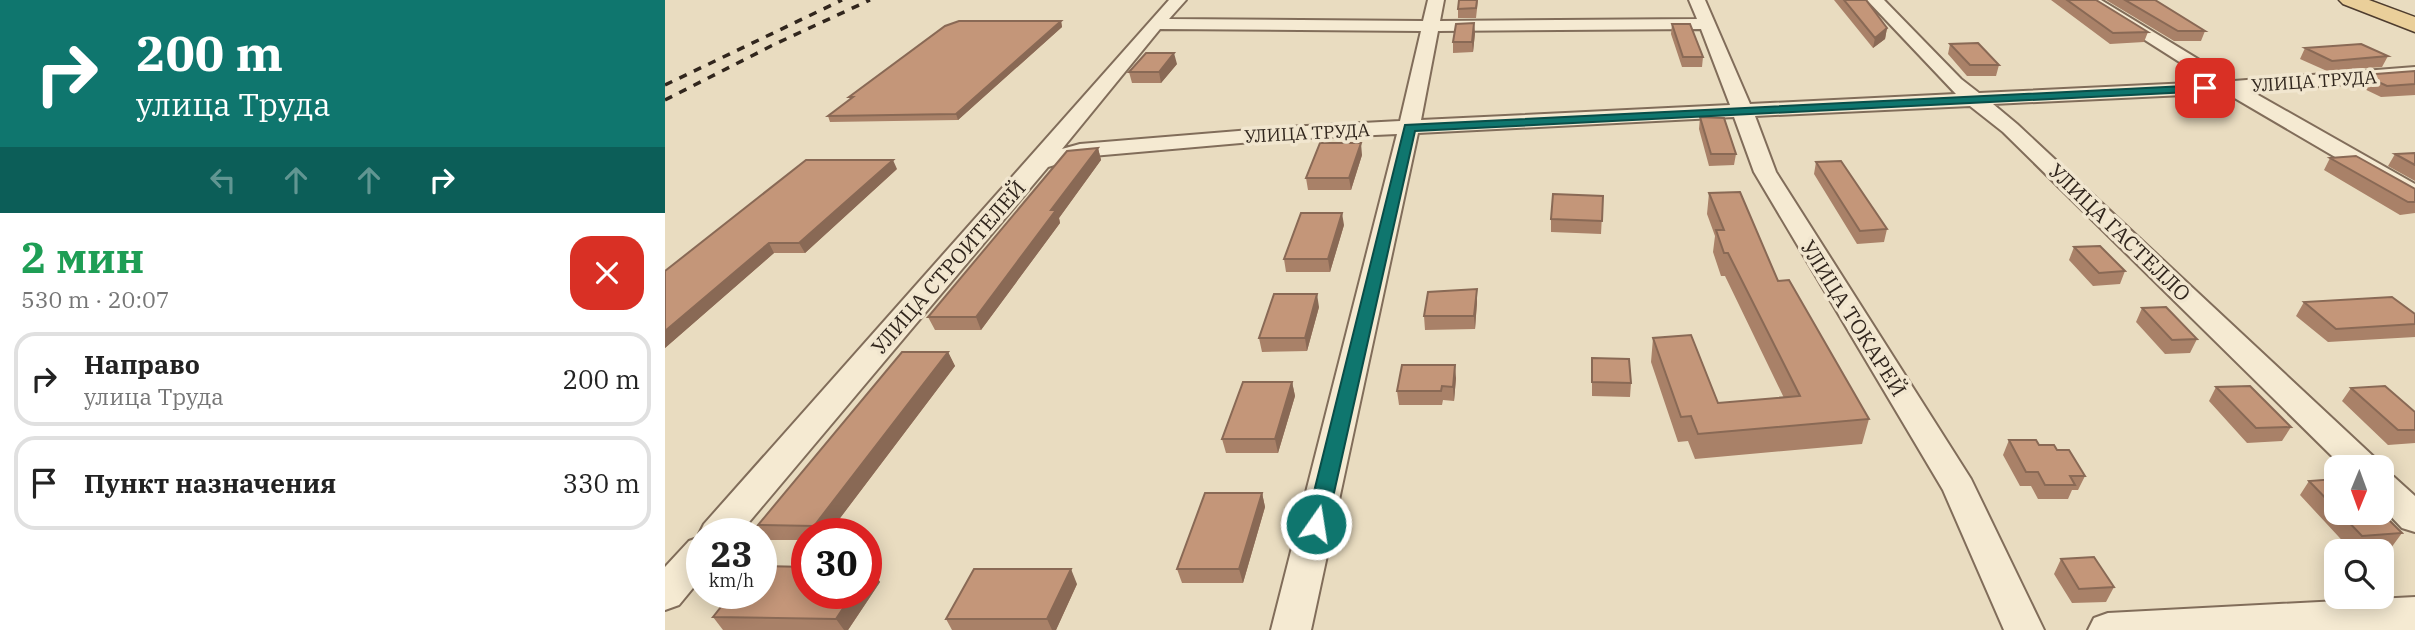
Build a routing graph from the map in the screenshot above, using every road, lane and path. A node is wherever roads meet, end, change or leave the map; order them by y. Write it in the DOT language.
graph roads {
  1 [pos="1178,0"];
  2 [pos="1875,0"];
  3 [pos="2090,0"];
  4 [pos="2350,0"];
  5 [pos="1702,12"];
  6 [pos="1432,13"];
  7 [pos="1155,24"];
  8 [pos="2415,25"];
  9 [pos="2415,73"];
  10 [pos="2230,87"];
  11 [pos="1976,98"];
  12 [pos="1741,113"];
  13 [pos="1409,128"];
  14 [pos="1040,162"];
  15 [pos="2415,194"];
  16 [pos="2351,455"];
  17 [pos="2394,497"];
  18 [pos="731,518"];
  19 [pos="2415,518"];
  20 [pos="686,570"];
  21 [pos="665,594"];
  22 [pos="2415,614"];
  23 [pos="1291,630"];
  24 [pos="2024,630"];
  25 [pos="2108,630"];
  1 -- 7 [label="street, УЛИЦА СТРОИТЕЛЕЙ"];
  2 -- 11 [label="street, УЛИЦА ГАСТЕЛЛО"];
  3 -- 10 [label="street"];
  4 -- 8 [label="main road"];
  5 -- 6 [label="street"];
  5 -- 12 [label="street, УЛИЦА ТОКАРЕЙ"];
  6 -- 7 [label="street"];
  6 -- 13 [label="street"];
  7 -- 14 [label="street, УЛИЦА СТРОИТЕЛЕЙ"];
  9 -- 10 [label="street, УЛИЦА ТРУДА"];
  10 -- 11 [label="street, УЛИЦА ТРУДА"];
  10 -- 15 [label="street"];
  11 -- 12 [label="street, УЛИЦА ТРУДА"];
  11 -- 16 [label="street, УЛИЦА ГАСТЕЛЛО"];
  12 -- 13 [label="street, УЛИЦА ТРУДА"];
  12 -- 24 [label="street, УЛИЦА ТОКАРЕЙ"];
  13 -- 14 [label="street, УЛИЦА ТРУДА"];
  13 -- 23 [label="street"];
  14 -- 18 [label="street, УЛИЦА СТРОИТЕЛЕЙ"];
  17 -- 19 [label="street"];
  20 -- 21 [label="street"];
  22 -- 25 [label="street"];
}
